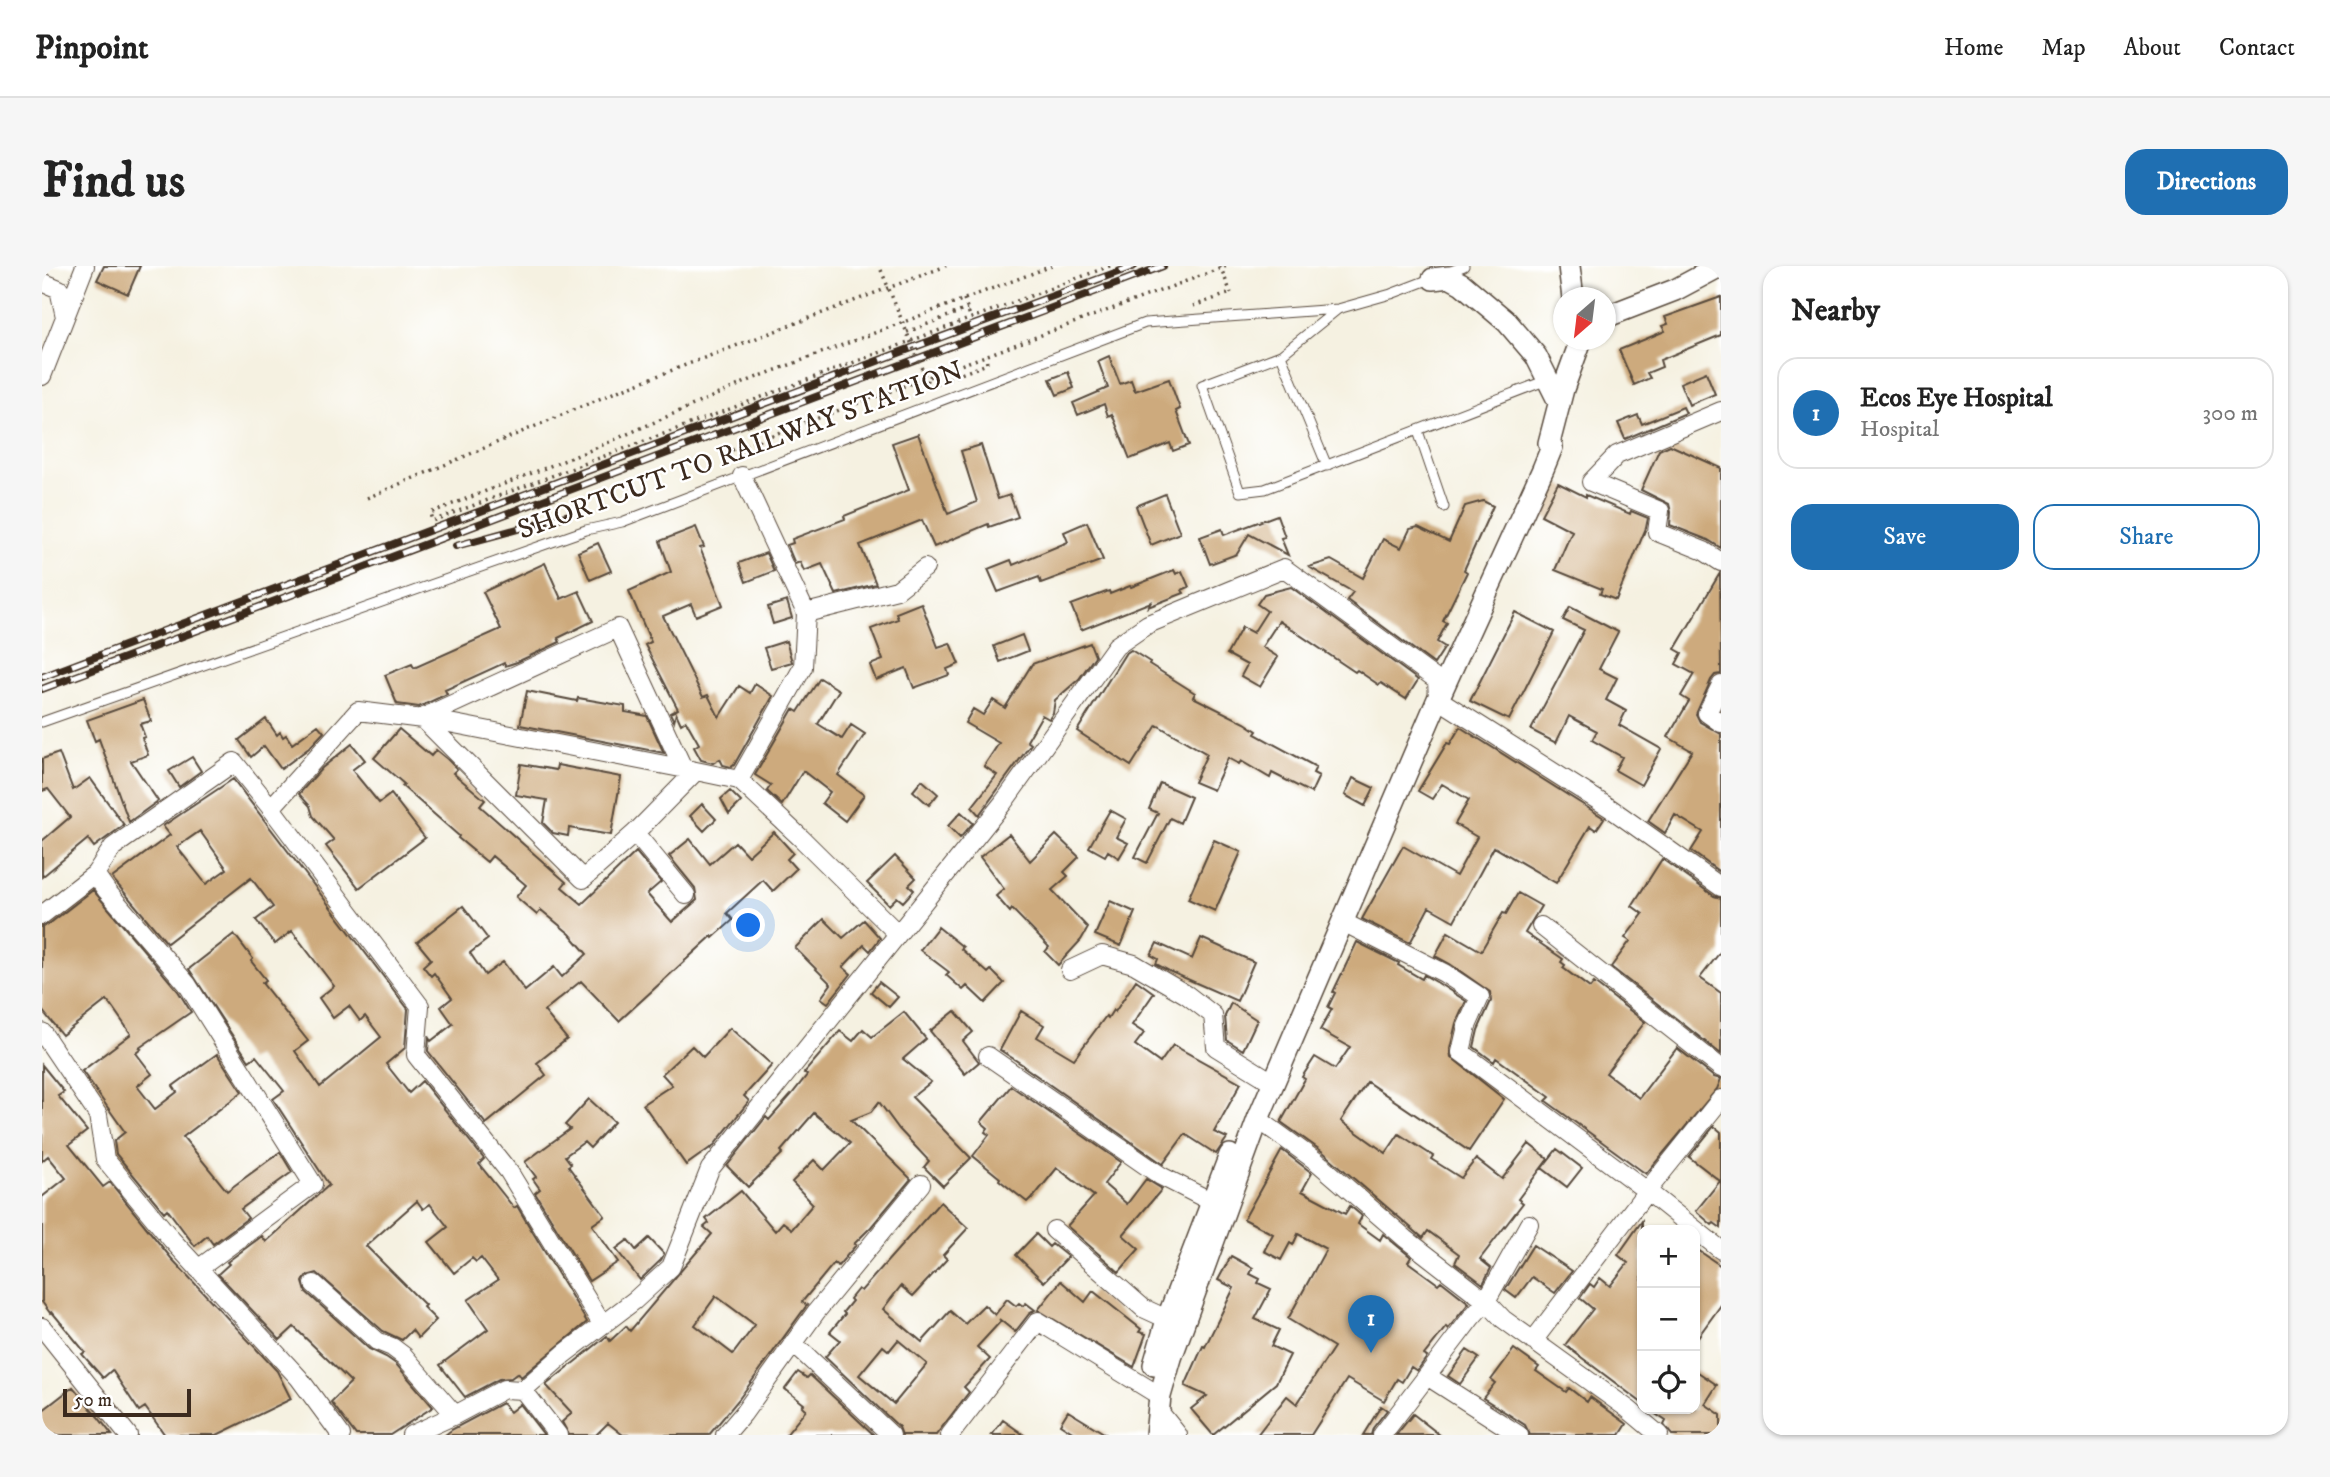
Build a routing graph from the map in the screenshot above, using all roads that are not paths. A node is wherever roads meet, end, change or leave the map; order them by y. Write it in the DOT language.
graph roads {
  1 [pos="85,266"];
  2 [pos="1464,266"];
  3 [pos="1569,266"];
  4 [pos="1720,266"];
  5 [pos="1433,279"];
  6 [pos="42,282"];
  7 [pos="1572,287"];
  8 [pos="1338,309"];
  9 [pos="1616,313"];
  10 [pos="65,317"];
  11 [pos="1567,350"];
  12 [pos="1576,350"];
  13 [pos="1281,355"];
  14 [pos="42,376"];
  15 [pos="1557,390"];
  16 [pos="1721,411"];
  17 [pos="1418,431"];
  18 [pos="1327,466"];
  19 [pos="742,476"];
  20 [pos="1444,507"];
  21 [pos="1721,562"];
  22 [pos="925,568"];
  23 [pos="806,613"];
  24 [pos="1721,685"];
  25 [pos="1438,689"];
  26 [pos="422,718"];
  27 [pos="42,722"];
  28 [pos="1721,723"];
  29 [pos="690,770"];
  30 [pos="739,780"];
  31 [pos="271,808"];
  32 [pos="635,833"];
  33 [pos="95,874"];
  34 [pos="1721,887"];
  35 [pos="686,895"];
  36 [pos="42,915"];
  37 [pos="1343,922"];
  38 [pos="1541,926"];
  39 [pos="898,934"];
  40 [pos="1070,970"];
  41 [pos="42,1032"];
  42 [pos="988,1056"];
  43 [pos="1721,1068"];
  44 [pos="1267,1080"];
  45 [pos="1721,1099"];
  46 [pos="1258,1119"];
  47 [pos="921,1184"];
  48 [pos="1647,1191"];
  49 [pos="1218,1205"];
  50 [pos="1530,1224"];
  51 [pos="1054,1230"];
  52 [pos="1721,1250"];
  53 [pos="198,1269"];
  54 [pos="314,1284"];
  55 [pos="1486,1301"];
  56 [pos="1174,1323"];
  57 [pos="601,1324"];
  58 [pos="42,1327"];
  59 [pos="1534,1341"];
  60 [pos="793,1343"];
  61 [pos="1427,1376"];
  62 [pos="523,1390"];
  63 [pos="1155,1398"];
  64 [pos="455,1415"];
  65 [pos="128,1435"];
  66 [pos="341,1435"];
  67 [pos="411,1435"];
  68 [pos="558,1435"];
  69 [pos="725,1435"];
  70 [pos="891,1435"];
  71 [pos="950,1435"];
  72 [pos="1143,1435"];
  73 [pos="1156,1435"];
  74 [pos="1178,1435"];
  75 [pos="1382,1435"];
  76 [pos="1520,1435"];
  77 [pos="1659,1435"];
  1 -- 10 [label="street"];
  2 -- 5 [label="lane, SHORTCUT TO RAILWAY STATION"];
  3 -- 7 [label="street"];
  4 -- 9 [label="street"];
  5 -- 8 [label="lane, SHORTCUT TO RAILWAY STATION"];
  5 -- 15 [label="street"];
  6 -- 10 [label="street"];
  8 -- 13 [label="lane"];
  8 -- 19 [label="lane, SHORTCUT TO RAILWAY STATION"];
  10 -- 14 [label="street"];
  11 -- 15 [label="street"];
  12 -- 15 [label="street"];
  13 -- 18 [label="lane"];
  13 -- 18 [label="lane"];
  15 -- 17 [label="lane"];
  15 -- 25 [label="street"];
  16 -- 21 [label="street"];
  17 -- 18 [label="lane"];
  17 -- 20 [label="lane"];
  19 -- 23 [label="street"];
  19 -- 27 [label="lane, SHORTCUT TO RAILWAY STATION"];
  22 -- 23 [label="street"];
  23 -- 30 [label="street"];
  24 -- 28 [label="street"];
  25 -- 34 [label="street"];
  25 -- 37 [label="street"];
  25 -- 39 [label="street"];
  25 -- 44 [label="street"];
  26 -- 29 [label="street"];
  26 -- 29 [label="street"];
  26 -- 31 [label="street"];
  26 -- 32 [label="street"];
  29 -- 30 [label="street"];
  29 -- 32 [label="street"];
  30 -- 39 [label="street"];
  31 -- 33 [label="street"];
  31 -- 57 [label="street"];
  32 -- 35 [label="street"];
  33 -- 36 [label="street"];
  33 -- 53 [label="street"];
  37 -- 44 [label="street"];
  37 -- 48 [label="street"];
  38 -- 43 [label="street"];
  39 -- 57 [label="street"];
  40 -- 44 [label="street"];
  41 -- 53 [label="street"];
  42 -- 49 [label="street"];
  44 -- 46 [label="street"];
  44 -- 49 [label="street"];
  45 -- 48 [label="street"];
  46 -- 49 [label="street"];
  46 -- 55 [label="street"];
  47 -- 60 [label="street"];
  48 -- 52 [label="street"];
  48 -- 59 [label="street"];
  49 -- 56 [label="street"];
  50 -- 55 [label="street"];
  51 -- 56 [label="street"];
  53 -- 66 [label="street"];
  54 -- 64 [label="street"];
  55 -- 59 [label="street"];
  55 -- 61 [label="street"];
  56 -- 63 [label="street"];
  57 -- 62 [label="street"];
  58 -- 65 [label="street"];
  59 -- 77 [label="street"];
  60 -- 69 [label="street"];
  60 -- 70 [label="street"];
  61 -- 75 [label="street"];
  61 -- 76 [label="street"];
  62 -- 64 [label="street"];
  62 -- 68 [label="street"];
  63 -- 71 [label="street"];
  63 -- 72 [label="street"];
  63 -- 73 [label="street"];
  63 -- 74 [label="street"];
  64 -- 67 [label="street"];
}
